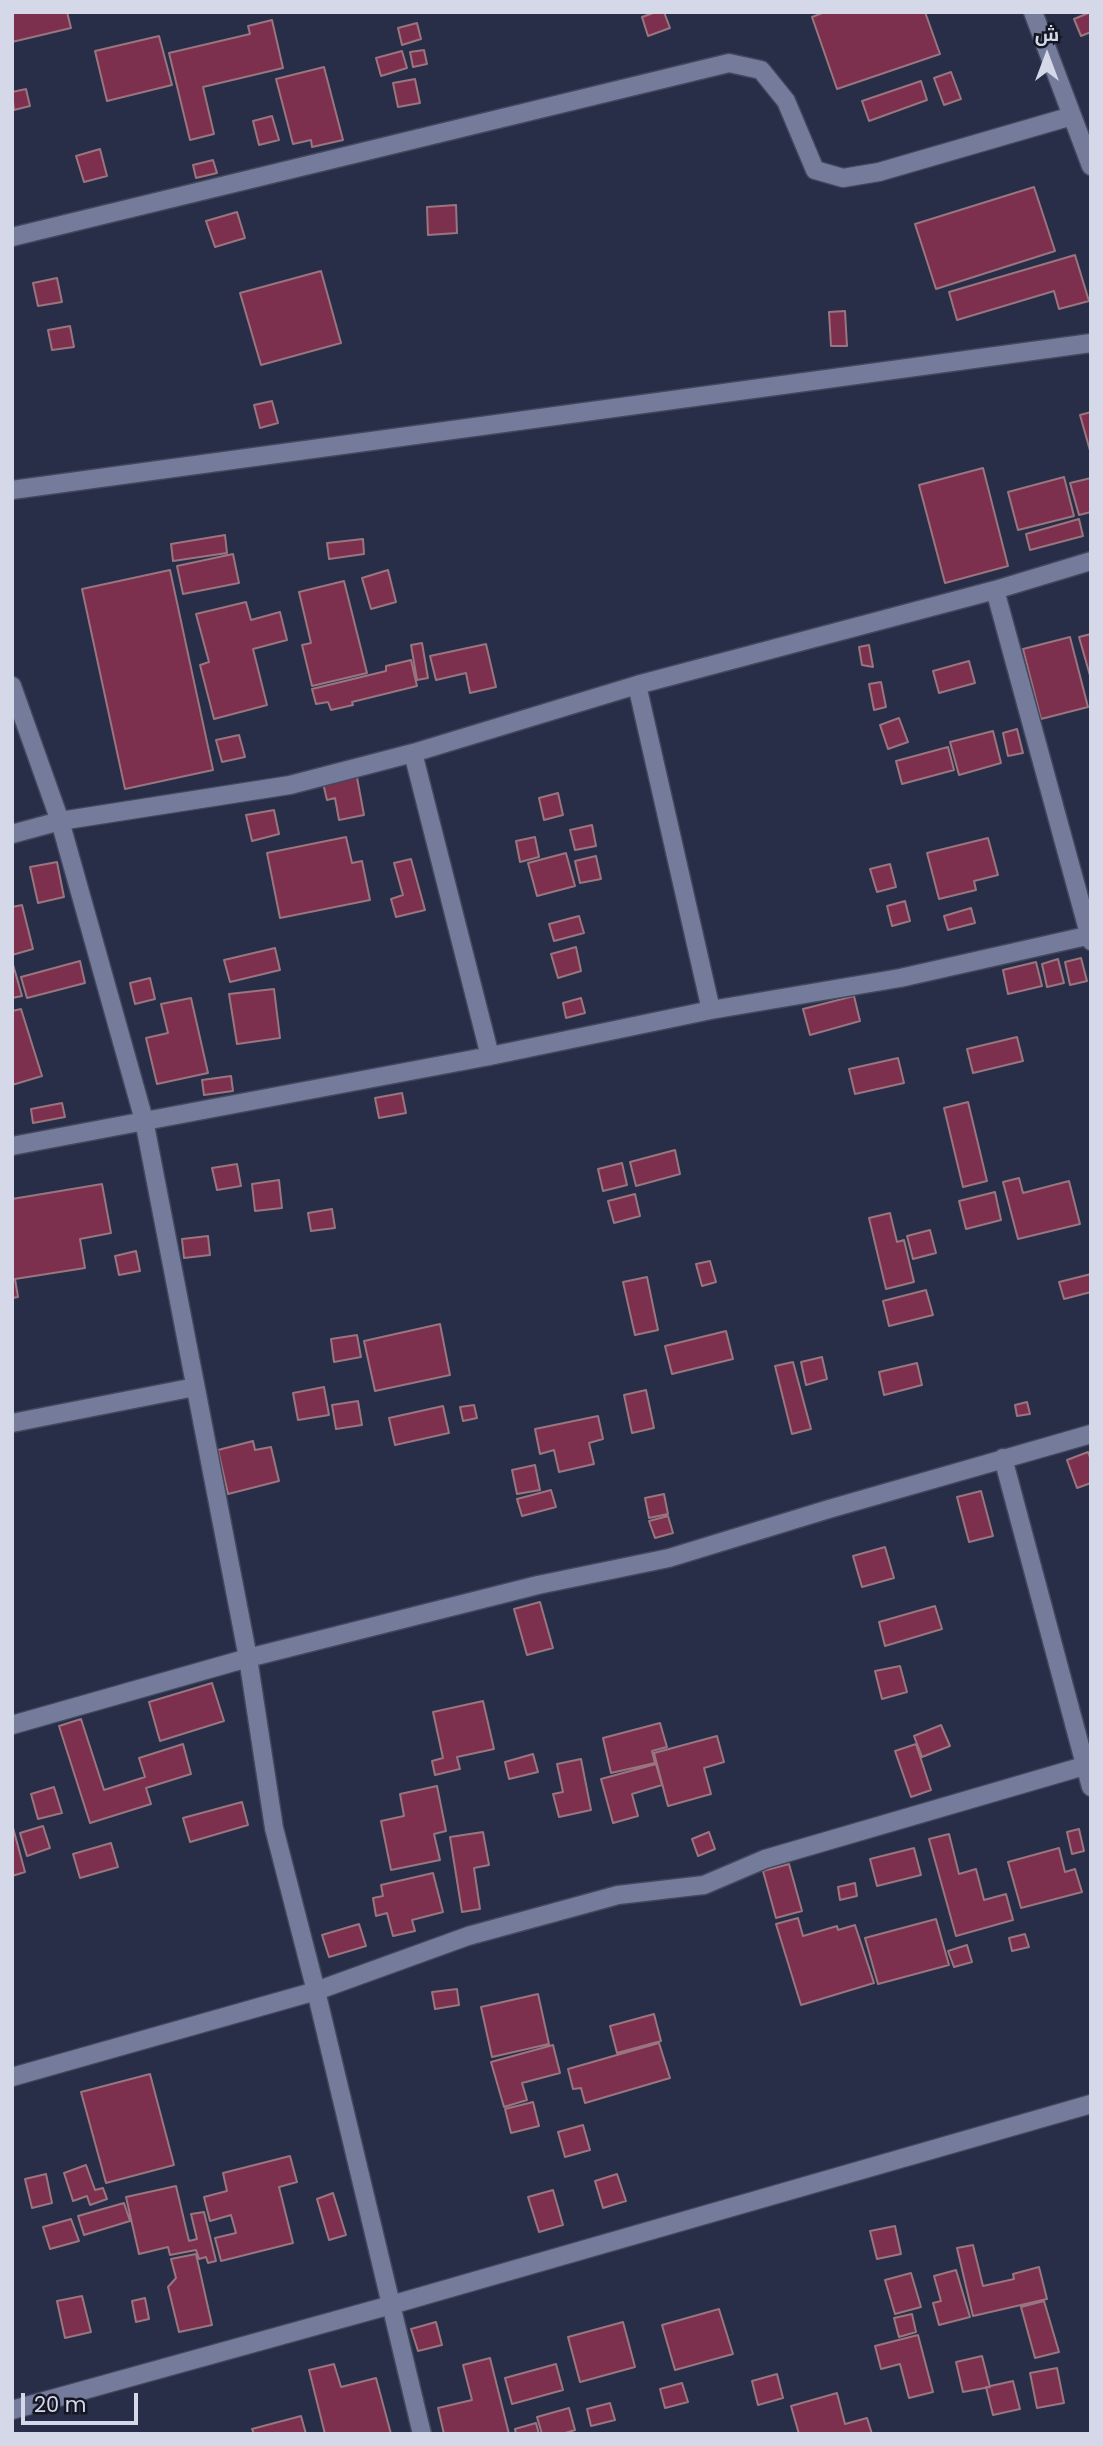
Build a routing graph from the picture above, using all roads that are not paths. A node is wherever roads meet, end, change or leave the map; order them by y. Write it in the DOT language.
graph roads {
  1 [pos="1033,12"];
  2 [pos="1072,116"];
  3 [pos="1091,166"];
  4 [pos="12,237"];
  5 [pos="1091,343"];
  6 [pos="12,490"];
  7 [pos="1091,561"];
  8 [pos="995,590"];
  9 [pos="637,685"];
  10 [pos="12,686"];
  11 [pos="413,753"];
  12 [pos="60,821"];
  13 [pos="12,834"];
  14 [pos="1090,937"];
  15 [pos="711,1010"];
  16 [pos="490,1056"];
  17 [pos="144,1120"];
  18 [pos="12,1146"];
  19 [pos="195,1387"];
  20 [pos="12,1423"];
  21 [pos="1091,1434"];
  22 [pos="1003,1458"];
  23 [pos="248,1658"];
  24 [pos="12,1725"];
  25 [pos="1088,1765"];
  26 [pos="1091,1787"];
  27 [pos="316,1991"];
  28 [pos="12,2077"];
  29 [pos="1091,2104"];
  30 [pos="391,2305"];
  31 [pos="12,2410"];
  32 [pos="422,2434"];
  1 -- 2 [label="street"];
  2 -- 3 [label="street"];
  2 -- 4 [label="street"];
  5 -- 6 [label="street"];
  7 -- 8 [label="street"];
  8 -- 9 [label="street"];
  8 -- 14 [label="street"];
  9 -- 11 [label="street"];
  9 -- 15 [label="street"];
  10 -- 12 [label="street"];
  11 -- 12 [label="street"];
  11 -- 16 [label="street"];
  12 -- 13 [label="street"];
  12 -- 17 [label="street"];
  14 -- 15 [label="street"];
  15 -- 16 [label="street"];
  16 -- 17 [label="street"];
  17 -- 18 [label="street"];
  17 -- 19 [label="street"];
  19 -- 20 [label="street"];
  19 -- 23 [label="street"];
  21 -- 22 [label="street"];
  22 -- 23 [label="street"];
  22 -- 25 [label="street"];
  23 -- 24 [label="street"];
  23 -- 27 [label="street"];
  25 -- 26 [label="street"];
  25 -- 27 [label="street"];
  27 -- 28 [label="street"];
  27 -- 30 [label="street"];
  29 -- 30 [label="street"];
  30 -- 31 [label="street"];
  30 -- 32 [label="street"];
}
